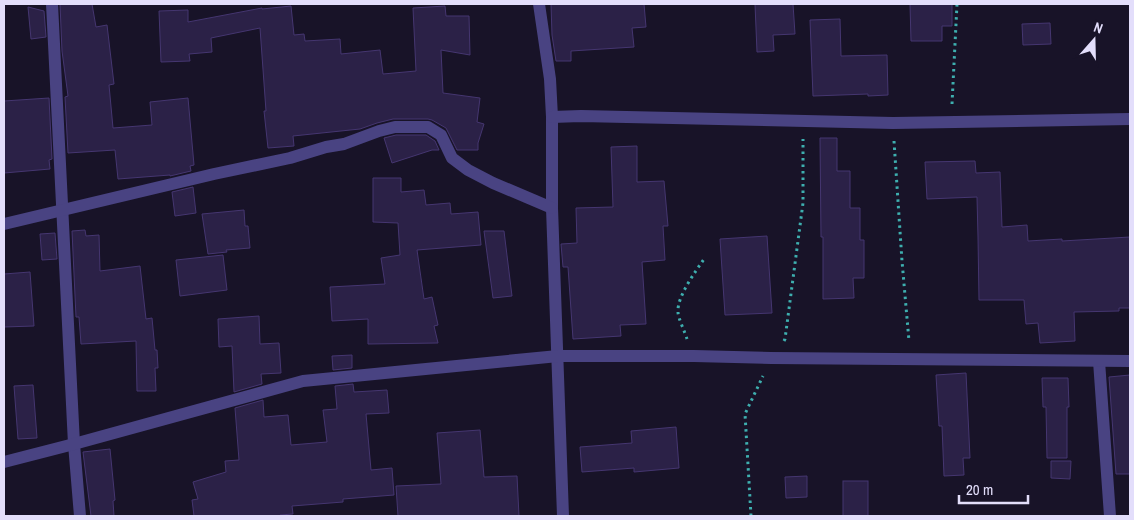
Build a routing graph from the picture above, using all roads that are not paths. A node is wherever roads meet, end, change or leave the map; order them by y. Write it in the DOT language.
graph roads {
  1 [pos="52,4"];
  2 [pos="539,4"];
  3 [pos="552,117"];
  4 [pos="1130,119"];
  5 [pos="552,208"];
  6 [pos="61,210"];
  7 [pos="4,224"];
  8 [pos="558,356"];
  9 [pos="1099,361"];
  10 [pos="1130,361"];
  11 [pos="74,444"];
  12 [pos="4,462"];
  13 [pos="80,516"];
  14 [pos="563,516"];
  15 [pos="1110,516"];
  1 -- 6 [label="street"];
  2 -- 3 [label="street"];
  3 -- 4 [label="street"];
  3 -- 5 [label="street"];
  5 -- 6 [label="street"];
  5 -- 8 [label="street"];
  6 -- 7 [label="street"];
  6 -- 11 [label="street"];
  8 -- 9 [label="street"];
  8 -- 11 [label="street"];
  8 -- 14 [label="street"];
  9 -- 10 [label="street"];
  9 -- 15 [label="street"];
  11 -- 12 [label="street"];
  11 -- 13 [label="street"];
}
